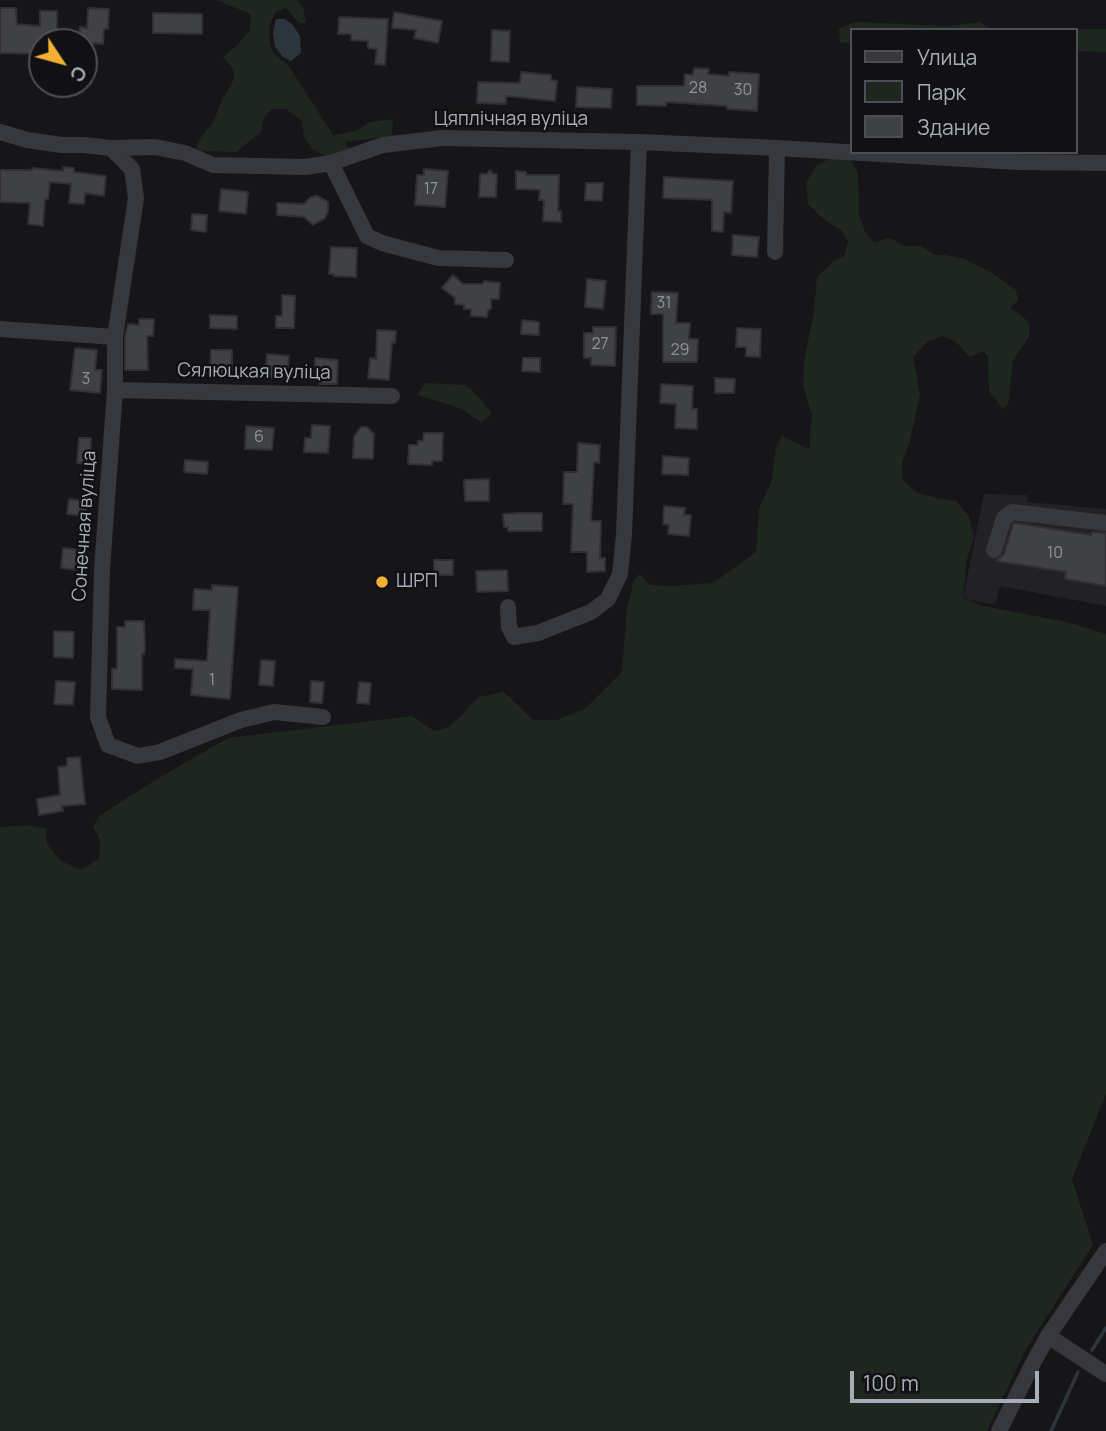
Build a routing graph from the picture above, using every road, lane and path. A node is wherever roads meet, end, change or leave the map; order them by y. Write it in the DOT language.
graph roads {
  1 [pos="0,132"];
  2 [pos="639,142"];
  3 [pos="111,148"];
  4 [pos="777,148"];
  5 [pos="850,152"];
  6 [pos="880,154"];
  7 [pos="331,163"];
  8 [pos="1106,163"];
  9 [pos="775,252"];
  10 [pos="506,260"];
  11 [pos="0,329"];
  12 [pos="116,337"];
  13 [pos="115,390"];
  14 [pos="392,396"];
  15 [pos="1106,523"];
  16 [pos="994,550"];
  17 [pos="508,607"];
  18 [pos="323,717"];
  19 [pos="1106,1251"];
  20 [pos="1048,1336"];
  21 [pos="1106,1374"];
  22 [pos="999,1431"];
  1 -- 3 [label="street, Цяплічная вуліца"];
  2 -- 4 [label="street, Цяплічная вуліца"];
  2 -- 7 [label="street, Цяплічная вуліца"];
  2 -- 17 [label="street"];
  3 -- 7 [label="street, Цяплічная вуліца"];
  3 -- 12 [label="street, Сонечная вуліца"];
  4 -- 5 [label="street, Цяплічная вуліца"];
  4 -- 9 [label="street"];
  6 -- 8 [label="street, Цяплічная вуліца"];
  7 -- 10 [label="street"];
  11 -- 12 [label="street"];
  12 -- 13 [label="street, Сонечная вуліца"];
  13 -- 14 [label="street, Сялюцкая вуліца"];
  13 -- 18 [label="street, Сонечная вуліца"];
  15 -- 16 [label="street"];
  19 -- 20 [label="street"];
  20 -- 21 [label="street"];
  20 -- 22 [label="street"];
}
